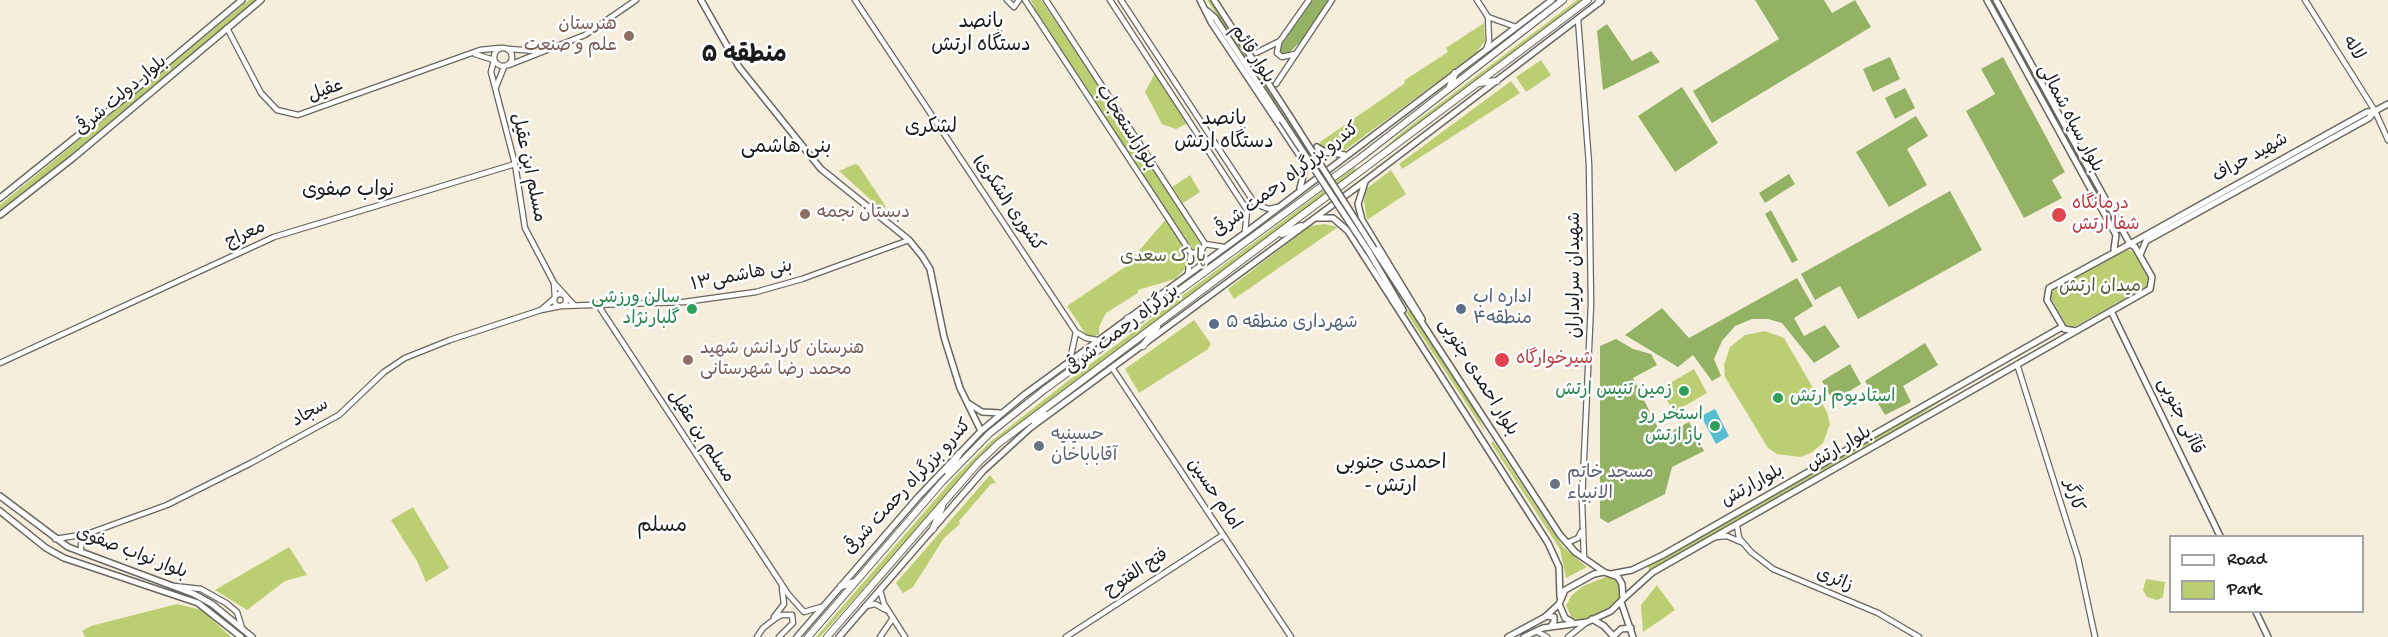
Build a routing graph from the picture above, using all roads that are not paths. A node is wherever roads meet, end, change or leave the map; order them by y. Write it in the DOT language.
graph roads {
  1 [pos="242,0"];
  2 [pos="261,0"];
  3 [pos="635,0"];
  4 [pos="701,0"];
  5 [pos="855,0"];
  6 [pos="1007,0"];
  7 [pos="1019,0"];
  8 [pos="1046,0"];
  9 [pos="1120,0"];
  10 [pos="1200,0"];
  11 [pos="1309,0"];
  12 [pos="1332,0"];
  13 [pos="1477,0"];
  14 [pos="1552,0"];
  15 [pos="1563,0"];
  16 [pos="1588,0"];
  17 [pos="1987,0"];
  18 [pos="1996,0"];
  19 [pos="2305,0"];
  20 [pos="1026,1"];
  21 [pos="1215,1"];
  22 [pos="1600,1"];
  23 [pos="1111,2"];
  24 [pos="1206,9"];
  25 [pos="1488,17"];
  26 [pos="1578,19"];
  27 [pos="1516,27"];
  28 [pos="227,28"];
  29 [pos="1280,41"];
  30 [pos="1151,46"];
  31 [pos="500,48"];
  32 [pos="508,49"];
  33 [pos="1486,50"];
  34 [pos="541,51"];
  35 [pos="1143,51"];
  36 [pos="1256,53"];
  37 [pos="1296,53"];
  38 [pos="475,54"];
  39 [pos="494,60"];
  40 [pos="506,66"];
  41 [pos="1455,73"];
  42 [pos="1497,81"];
  43 [pos="1176,83"];
  44 [pos="1477,83"];
  45 [pos="1276,84"];
  46 [pos="495,89"];
  47 [pos="1168,89"];
  48 [pos="1449,89"];
  49 [pos="2388,104"];
  50 [pos="2375,111"];
  51 [pos="2065,135"];
  52 [pos="2388,141"];
  53 [pos="1223,155"];
  54 [pos="1347,155"];
  55 [pos="1360,158"];
  56 [pos="1302,160"];
  57 [pos="1215,161"];
  58 [pos="514,164"];
  59 [pos="1366,168"];
  60 [pos="1365,181"];
  61 [pos="1300,189"];
  62 [pos="0,198"];
  63 [pos="1256,204"];
  64 [pos="1278,207"];
  65 [pos="1247,210"];
  66 [pos="0,215"];
  67 [pos="1313,218"];
  68 [pos="1362,220"];
  69 [pos="1301,226"];
  70 [pos="2160,230"];
  71 [pos="1348,231"];
  72 [pos="2122,231"];
  73 [pos="1245,233"];
  74 [pos="2116,235"];
  75 [pos="909,240"];
  76 [pos="1271,240"];
  77 [pos="1205,244"];
  78 [pos="2130,244"];
  79 [pos="1224,247"];
  80 [pos="1371,250"];
  81 [pos="2112,252"];
  82 [pos="1191,253"];
  83 [pos="2140,255"];
  84 [pos="1188,273"];
  85 [pos="554,283"];
  86 [pos="564,296"];
  87 [pos="555,297"];
  88 [pos="574,305"];
  89 [pos="598,305"];
  90 [pos="561,306"];
  91 [pos="1156,307"];
  92 [pos="541,310"];
  93 [pos="2111,311"];
  94 [pos="1128,318"];
  95 [pos="1163,320"];
  96 [pos="2062,327"];
  97 [pos="1425,329"];
  98 [pos="2076,331"];
  99 [pos="1076,332"];
  100 [pos="1413,332"];
  101 [pos="1097,340"];
  102 [pos="1143,346"];
  103 [pos="1070,360"];
  104 [pos="0,363"];
  105 [pos="2017,364"];
  106 [pos="1113,369"];
  107 [pos="1948,394"];
  108 [pos="967,402"];
  109 [pos="1952,403"];
  110 [pos="1002,413"];
  111 [pos="1046,415"];
  112 [pos="1026,422"];
  113 [pos="981,431"];
  114 [pos="1494,433"];
  115 [pos="1483,441"];
  116 [pos="959,454"];
  117 [pos="942,482"];
  118 [pos="0,496"];
  119 [pos="945,500"];
  120 [pos="0,512"];
  121 [pos="1737,526"];
  122 [pos="933,529"];
  123 [pos="1581,532"];
  124 [pos="87,534"];
  125 [pos="1223,535"];
  126 [pos="2219,535"];
  127 [pos="1716,537"];
  128 [pos="55,539"];
  129 [pos="1567,543"];
  130 [pos="1743,543"];
  131 [pos="81,552"];
  132 [pos="1584,559"];
  133 [pos="1649,562"];
  134 [pos="114,564"];
  135 [pos="1604,572"];
  136 [pos="1611,573"];
  137 [pos="1653,573"];
  138 [pos="111,576"];
  139 [pos="856,581"];
  140 [pos="781,582"];
  141 [pos="173,586"];
  142 [pos="841,586"];
  143 [pos="880,590"];
  144 [pos="1560,597"];
  145 [pos="1622,600"];
  146 [pos="825,603"];
  147 [pos="1559,604"];
  148 [pos="866,606"];
  149 [pos="888,610"];
  150 [pos="804,612"];
  151 [pos="2256,613"];
  152 [pos="793,616"];
  153 [pos="1546,616"];
  154 [pos="892,618"];
  155 [pos="1590,620"];
  156 [pos="769,622"];
  157 [pos="1572,622"];
  158 [pos="1549,627"];
  159 [pos="242,628"];
  160 [pos="1631,628"];
  161 [pos="1536,631"];
  162 [pos="755,636"];
  163 [pos="241,637"];
  164 [pos="252,637"];
  165 [pos="779,637"];
  166 [pos="797,637"];
  167 [pos="808,637"];
  168 [pos="826,637"];
  169 [pos="839,637"];
  170 [pos="880,637"];
  171 [pos="905,637"];
  172 [pos="1066,637"];
  173 [pos="1291,637"];
  174 [pos="1508,637"];
  175 [pos="1524,637"];
  176 [pos="1546,637"];
  177 [pos="1568,637"];
  178 [pos="1614,637"];
  179 [pos="1633,637"];
  180 [pos="1919,637"];
  181 [pos="2095,637"];
  182 [pos="2268,637"];
  1 -- 62 [label="main road, بلوار دولت شرقی"];
  2 -- 28 [label="main road, بلوار دولت شرقی"];
  3 -- 34 [label="street"];
  4 -- 75 [label="main road"];
  5 -- 99 [label="street, کشوری (لشکری)"];
  6 -- 7 [label="street"];
  8 -- 77 [label="street, بلواراستعجاب"];
  9 -- 23 [label="street"];
  9 -- 30 [label="street"];
  10 -- 24 [label="main road, بلوار قائم"];
  11 -- 29 [label="street"];
  12 -- 37 [label="street"];
  13 -- 25 [label="street"];
  14 -- 27 [label="main road, کندرو بزرگراه رحمت شرقی"];
  15 -- 48 [label="highway, بزرگراه رحمت شرقی"];
  16 -- 44 [label="highway, بزرگراه رحمت شرقی"];
  17 -- 51 [label="main road, بلوار سپاه شمالی"];
  18 -- 51 [label="main road, بلوار سپاه شمالی"];
  19 -- 50 [label="street, لاله"];
  20 -- 82 [label="street, بلواراستعجاب"];
  21 -- 80 [label="main road, bridge"];
  22 -- 26 [label="main road"];
  23 -- 35 [label="street"];
  24 -- 56 [label="main road, بلوار قائم"];
  24 -- 80 [label="main road, bridge"];
  25 -- 27 [label="street"];
  25 -- 33 [label="street"];
  26 -- 42 [label="main road"];
  26 -- 123 [label="street, شهیدان سرایداران"];
  27 -- 33 [label="main road, کندرو بزرگراه رحمت شرقی"];
  28 -- 38 [label="street, عقیل"];
  28 -- 66 [label="main road, بلوار دولت شرقی"];
  29 -- 36 [label="street"];
  29 -- 37 [label="street"];
  30 -- 35 [label="street"];
  30 -- 43 [label="street"];
  31 -- 32 [label="street"];
  31 -- 38 [label="street, عقیل"];
  31 -- 39 [label="street"];
  32 -- 34 [label="street"];
  32 -- 40 [label="street"];
  33 -- 41 [label="main road, کندرو بزرگراه رحمت شرقی"];
  34 -- 40 [label="street"];
  35 -- 47 [label="street"];
  37 -- 45 [label="street"];
  38 -- 39 [label="street"];
  39 -- 40 [label="street"];
  39 -- 46 [label="street, مسلم ابن عقیل"];
  40 -- 46 [label="street"];
  41 -- 48 [label="highway"];
  41 -- 54 [label="main road, کندرو بزرگراه رحمت شرقی"];
  42 -- 44 [label="highway"];
  42 -- 60 [label="main road"];
  43 -- 47 [label="street"];
  43 -- 53 [label="street"];
  44 -- 59 [label="highway, بزرگراه رحمت شرقی"];
  46 -- 58 [label="street, مسلم ابن عقیل"];
  47 -- 57 [label="street"];
  48 -- 55 [label="highway, بزرگراه رحمت شرقی"];
  49 -- 50 [label="main road"];
  50 -- 52 [label="street, لاله"];
  50 -- 70 [label="main road"];
  51 -- 72 [label="main road, بلوار سپاه شمالی"];
  51 -- 74 [label="main road, بلوار سپاه شمالی"];
  53 -- 57 [label="street"];
  53 -- 63 [label="street"];
  54 -- 56 [label="main road"];
  54 -- 61 [label="main road, کندرو بزرگراه رحمت شرقی"];
  55 -- 59 [label="highway"];
  55 -- 91 [label="highway, بزرگراه رحمت شرقی"];
  56 -- 61 [label="main road"];
  57 -- 65 [label="street"];
  58 -- 85 [label="street, مسلم ابن عقیل"];
  58 -- 104 [label="street, معراج"];
  59 -- 76 [label="highway, بزرگراه رحمت شرقی"];
  60 -- 67 [label="main road"];
  60 -- 68 [label="main road"];
  61 -- 64 [label="main road, کندرو بزرگراه رحمت شرقی"];
  63 -- 64 [label="street"];
  63 -- 65 [label="street"];
  64 -- 73 [label="main road, کندرو بزرگراه رحمت شرقی"];
  65 -- 73 [label="street"];
  67 -- 69 [label="main road"];
  67 -- 71 [label="main road"];
  68 -- 71 [label="main road"];
  68 -- 97 [label="main road, بلوار احمدی جنوبی"];
  69 -- 76 [label="highway"];
  69 -- 102 [label="main road"];
  70 -- 78 [label="main road"];
  70 -- 83 [label="main road"];
  71 -- 100 [label="main road"];
  72 -- 74 [label="main road"];
  72 -- 78 [label="main road, بلوار سپاه شمالی"];
  73 -- 79 [label="main road, کندرو بزرگراه رحمت شرقی"];
  74 -- 81 [label="main road"];
  75 -- 89 [label="street, بنی هاشمی۱۳"];
  75 -- 108 [label="main road"];
  76 -- 95 [label="highway, بزرگراه رحمت شرقی"];
  77 -- 79 [label="street"];
  77 -- 82 [label="street"];
  78 -- 81 [label="main road"];
  78 -- 83 [label="main road"];
  79 -- 84 [label="main road, کندرو بزرگراه رحمت شرقی"];
  80 -- 97 [label="main road"];
  80 -- 100 [label="main road"];
  81 -- 96 [label="main road"];
  82 -- 84 [label="street"];
  83 -- 93 [label="main road"];
  84 -- 94 [label="main road, کندرو بزرگراه رحمت شرقی"];
  85 -- 86 [label="street"];
  85 -- 87 [label="street"];
  86 -- 87 [label="street"];
  86 -- 88 [label="street"];
  86 -- 90 [label="street"];
  87 -- 90 [label="street"];
  87 -- 92 [label="street"];
  88 -- 89 [label="street, بنی هاشمی۱۳"];
  88 -- 90 [label="street, بنی هاشمی۱۳"];
  89 -- 140 [label="street, مسلم بن عقیل"];
  90 -- 92 [label="street, سجاد"];
  91 -- 94 [label="highway"];
  91 -- 117 [label="highway, بزرگراه رحمت شرقی"];
  92 -- 124 [label="street, سجاد"];
  93 -- 98 [label="main road"];
  93 -- 126 [label="main road, قاآنی جنوبی"];
  94 -- 101 [label="main road, کندرو بزرگراه رحمت شرقی"];
  95 -- 102 [label="highway"];
  95 -- 112 [label="highway, بزرگراه رحمت شرقی"];
  96 -- 98 [label="main road"];
  96 -- 107 [label="main road, بلوارارتش"];
  97 -- 114 [label="main road, بلوار احمدی جنوبی"];
  98 -- 105 [label="main road, بلوار ارتش"];
  99 -- 101 [label="street"];
  99 -- 103 [label="street"];
  100 -- 115 [label="main road"];
  101 -- 103 [label="main road, کندرو بزرگراه رحمت شرقی"];
  102 -- 106 [label="main road"];
  103 -- 110 [label="main road, کندرو بزرگراه رحمت شرقی"];
  105 -- 109 [label="main road, بلوار ارتش"];
  105 -- 181 [label="street, کارگر"];
  106 -- 111 [label="main road"];
  106 -- 125 [label="street, امام حسین"];
  107 -- 109 [label="main road"];
  107 -- 133 [label="main road, بلوارارتش"];
  108 -- 110 [label="main road"];
  108 -- 113 [label="main road"];
  109 -- 121 [label="main road, بلوار ارتش"];
  110 -- 113 [label="main road, کندرو بزرگراه رحمت شرقی"];
  111 -- 112 [label="highway"];
  111 -- 122 [label="main road"];
  112 -- 119 [label="highway, بزرگراه رحمت شرقی"];
  113 -- 116 [label="main road, کندرو بزرگراه رحمت شرقی"];
  114 -- 115 [label="main road"];
  114 -- 129 [label="main road, بلوار احمدی جنوبی"];
  115 -- 144 [label="main road"];
  116 -- 117 [label="highway"];
  116 -- 142 [label="main road, کندرو بزرگراه رحمت شرقی"];
  117 -- 139 [label="highway, بزرگراه رحمت شرقی"];
  118 -- 128 [label="main road, بلوار نواب صفوی"];
  119 -- 122 [label="highway"];
  119 -- 168 [label="highway, بزرگراه رحمت شرقی"];
  120 -- 138 [label="main road, بلوار نواب صفوی"];
  121 -- 127 [label="main road, بلوار ارتش"];
  121 -- 130 [label="street, زائری"];
  122 -- 143 [label="main road"];
  123 -- 129 [label="street"];
  123 -- 132 [label="street, شهیدان سرایداران"];
  124 -- 128 [label="street, سجاد"];
  124 -- 131 [label="street"];
  125 -- 172 [label="street, فتح الفتوح"];
  125 -- 173 [label="street, امام حسین"];
  127 -- 130 [label="street, زائری"];
  127 -- 137 [label="main road, بلوار ارتش"];
  128 -- 131 [label="main road, بلوار نواب صفوی"];
  129 -- 132 [label="main road, بلوار احمدی جنوبی"];
  130 -- 180 [label="street, زائری"];
  131 -- 134 [label="main road, بلوار نواب صفوی"];
  132 -- 135 [label="main road, بلوار احمدی جنوبی"];
  133 -- 136 [label="main road, بلوارارتش"];
  133 -- 137 [label="main road"];
  134 -- 138 [label="main road"];
  134 -- 141 [label="main road, بلوار نواب صفوی"];
  135 -- 136 [label="main road"];
  135 -- 144 [label="main road"];
  136 -- 145 [label="main road"];
  137 -- 145 [label="main road, بلوار ارتش"];
  138 -- 163 [label="main road, بلوار نواب صفوی"];
  139 -- 142 [label="highway"];
  139 -- 167 [label="highway, بزرگراه رحمت شرقی"];
  140 -- 150 [label="street, مسلم بن عقیل"];
  140 -- 156 [label="street"];
  141 -- 159 [label="main road, بلوار نواب صفوی"];
  141 -- 159 [label="street"];
  142 -- 146 [label="main road, کندرو بزرگراه رحمت شرقی"];
  143 -- 148 [label="main road"];
  143 -- 149 [label="street"];
  144 -- 147 [label="main road"];
  145 -- 155 [label="main road"];
  145 -- 160 [label="main road"];
  146 -- 150 [label="street"];
  146 -- 166 [label="main road, کندرو بزرگراه رحمت شرقی"];
  147 -- 153 [label="main road"];
  147 -- 157 [label="main road"];
  148 -- 149 [label="street"];
  148 -- 169 [label="main road"];
  149 -- 154 [label="street"];
  150 -- 152 [label="street"];
  151 -- 182 [label="main road"];
  152 -- 156 [label="street"];
  152 -- 165 [label="street"];
  153 -- 158 [label="main road"];
  153 -- 174 [label="main road"];
  154 -- 170 [label="street"];
  154 -- 171 [label="street"];
  155 -- 157 [label="main road"];
  155 -- 177 [label="street"];
  155 -- 178 [label="main road"];
  156 -- 162 [label="street"];
  157 -- 158 [label="main road"];
  158 -- 161 [label="main road"];
  159 -- 164 [label="main road, بلوار نواب صفوی"];
  160 -- 178 [label="main road"];
  160 -- 179 [label="main road"];
  161 -- 175 [label="main road"];
  161 -- 176 [label="street"];
}
